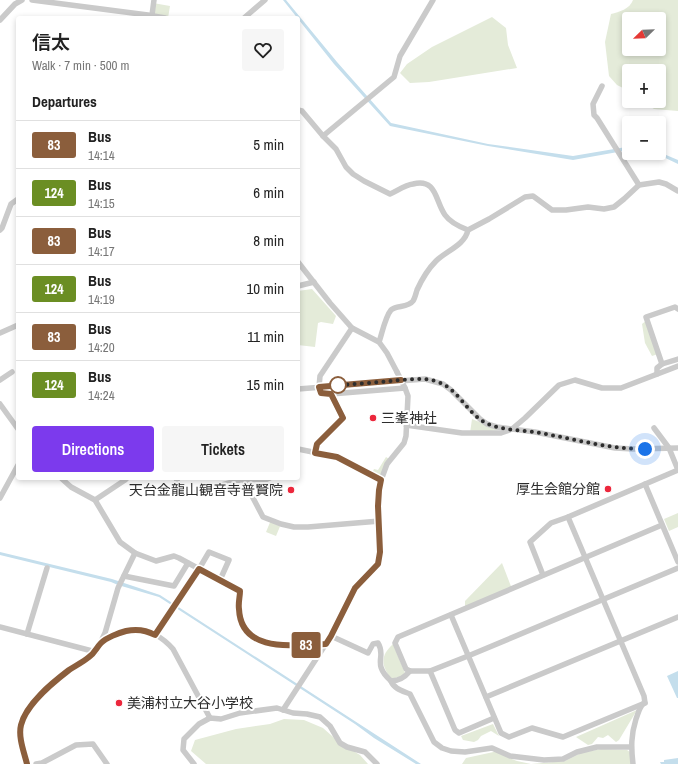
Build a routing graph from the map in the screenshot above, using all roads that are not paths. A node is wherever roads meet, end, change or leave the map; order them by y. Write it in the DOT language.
graph roads {
  1 [pos="17,0"];
  2 [pos="22,0"];
  3 [pos="28,0"];
  4 [pos="32,0"];
  5 [pos="154,0"];
  6 [pos="265,0"];
  7 [pos="433,0"];
  8 [pos="152,15"];
  9 [pos="156,16"];
  10 [pos="246,16"];
  11 [pos="0,20"];
  12 [pos="602,86"];
  13 [pos="300,110"];
  14 [pos="323,136"];
  15 [pos="639,185"];
  16 [pos="678,191"];
  17 [pos="16,199"];
  18 [pos="3,219"];
  19 [pos="0,230"];
  20 [pos="468,230"];
  21 [pos="300,264"];
  22 [pos="314,282"];
  23 [pos="300,286"];
  24 [pos="678,309"];
  25 [pos="16,326"];
  26 [pos="352,328"];
  27 [pos="0,333"];
  28 [pos="379,342"];
  29 [pos="678,359"];
  30 [pos="662,364"];
  31 [pos="678,366"];
  32 [pos="12,372"];
  33 [pos="657,374"];
  34 [pos="0,380"];
  35 [pos="319,387"];
  36 [pos="405,388"];
  37 [pos="300,389"];
  38 [pos="331,394"];
  39 [pos="0,404"];
  40 [pos="16,425"];
  41 [pos="406,425"];
  42 [pos="654,428"];
  43 [pos="512,429"];
  44 [pos="669,448"];
  45 [pos="678,448"];
  46 [pos="300,449"];
  47 [pos="315,453"];
  48 [pos="16,469"];
  49 [pos="678,470"];
  50 [pos="63,480"];
  51 [pos="124,480"];
  52 [pos="177,480"];
  53 [pos="243,480"];
  54 [pos="266,480"];
  55 [pos="381,480"];
  56 [pos="645,484"];
  57 [pos="0,498"];
  58 [pos="95,500"];
  59 [pos="568,517"];
  60 [pos="380,521"];
  61 [pos="662,525"];
  62 [pos="136,553"];
  63 [pos="585,558"];
  64 [pos="678,562"];
  65 [pos="188,563"];
  66 [pos="47,568"];
  67 [pos="678,568"];
  68 [pos="199,569"];
  69 [pos="543,575"];
  70 [pos="220,580"];
  71 [pos="121,581"];
  72 [pos="603,599"];
  73 [pos="451,615"];
  74 [pos="678,617"];
  75 [pos="0,627"];
  76 [pos="27,634"];
  77 [pos="155,635"];
  78 [pos="331,636"];
  79 [pos="620,641"];
  80 [pos="100,644"];
  81 [pos="326,644"];
  82 [pos="96,652"];
  83 [pos="468,656"];
  84 [pos="410,671"];
  85 [pos="430,671"];
  86 [pos="391,681"];
  87 [pos="486,697"];
  88 [pos="645,703"];
  89 [pos="283,710"];
  90 [pos="210,718"];
  91 [pos="494,718"];
  92 [pos="631,747"];
  93 [pos="27,764"];
  94 [pos="36,764"];
  95 [pos="107,764"];
  96 [pos="194,764"];
  97 [pos="377,764"];
  98 [pos="633,764"];
  1 -- 2 [label="street"];
  2 -- 3 [label="street"];
  2 -- 11 [label="street"];
  4 -- 8 [label="street"];
  5 -- 8 [label="street"];
  6 -- 10 [label="street"];
  7 -- 14 [label="street"];
  8 -- 9 [label="street"];
  12 -- 15 [label="street"];
  13 -- 14 [label="street"];
  14 -- 20 [label="street"];
  15 -- 16 [label="street"];
  15 -- 20 [label="street"];
  17 -- 18 [label="street"];
  18 -- 19 [label="street"];
  20 -- 28 [label="street"];
  21 -- 22 [label="street"];
  22 -- 23 [label="street"];
  22 -- 26 [label="street"];
  24 -- 30 [label="street"];
  25 -- 27 [label="street"];
  26 -- 28 [label="street"];
  26 -- 35 [label="street"];
  28 -- 36 [label="street, bridge"];
  29 -- 30 [label="street"];
  30 -- 33 [label="street"];
  31 -- 33 [label="street"];
  32 -- 34 [label="street"];
  33 -- 43 [label="street"];
  35 -- 37 [label="street"];
  35 -- 38 [label="street"];
  35 -- 43 [label="street"];
  36 -- 38 [label="street"];
  36 -- 41 [label="street"];
  38 -- 47 [label="street"];
  39 -- 40 [label="street"];
  41 -- 43 [label="street"];
  41 -- 55 [label="street"];
  42 -- 44 [label="street"];
  43 -- 44 [label="street"];
  44 -- 45 [label="street"];
  44 -- 49 [label="street"];
  46 -- 47 [label="street"];
  47 -- 55 [label="street"];
  48 -- 57 [label="street"];
  49 -- 56 [label="street"];
  50 -- 58 [label="street"];
  51 -- 58 [label="street"];
  52 -- 53 [label="street"];
  53 -- 54 [label="street"];
  53 -- 60 [label="street"];
  55 -- 60 [label="street"];
  56 -- 59 [label="street"];
  56 -- 61 [label="street"];
  58 -- 62 [label="street"];
  59 -- 63 [label="street"];
  59 -- 69 [label="street"];
  60 -- 78 [label="street"];
  61 -- 63 [label="street"];
  61 -- 64 [label="street"];
  62 -- 65 [label="street"];
  62 -- 71 [label="street"];
  63 -- 69 [label="street"];
  63 -- 72 [label="street"];
  65 -- 68 [label="street"];
  65 -- 71 [label="street"];
  66 -- 76 [label="street"];
  67 -- 72 [label="street"];
  68 -- 70 [label="street"];
  68 -- 70 [label="street"];
  68 -- 77 [label="street"];
  69 -- 73 [label="street"];
  70 -- 81 [label="street"];
  71 -- 80 [label="street"];
  72 -- 79 [label="street"];
  72 -- 83 [label="street"];
  73 -- 83 [label="street"];
  73 -- 84 [label="street"];
  74 -- 79 [label="street"];
  75 -- 76 [label="street"];
  76 -- 82 [label="street"];
  77 -- 80 [label="street"];
  77 -- 90 [label="street"];
  78 -- 81 [label="street"];
  78 -- 86 [label="street"];
  79 -- 87 [label="street"];
  79 -- 88 [label="street"];
  80 -- 82 [label="street"];
  81 -- 89 [label="street"];
  82 -- 93 [label="street"];
  83 -- 85 [label="street"];
  83 -- 87 [label="street"];
  84 -- 85 [label="street"];
  84 -- 86 [label="street"];
  85 -- 91 [label="street"];
  86 -- 92 [label="street"];
  87 -- 91 [label="street"];
  88 -- 91 [label="street"];
  88 -- 92 [label="street"];
  89 -- 90 [label="street"];
  89 -- 97 [label="street"];
  90 -- 96 [label="street"];
  92 -- 98 [label="street"];
  94 -- 95 [label="street"];
}
